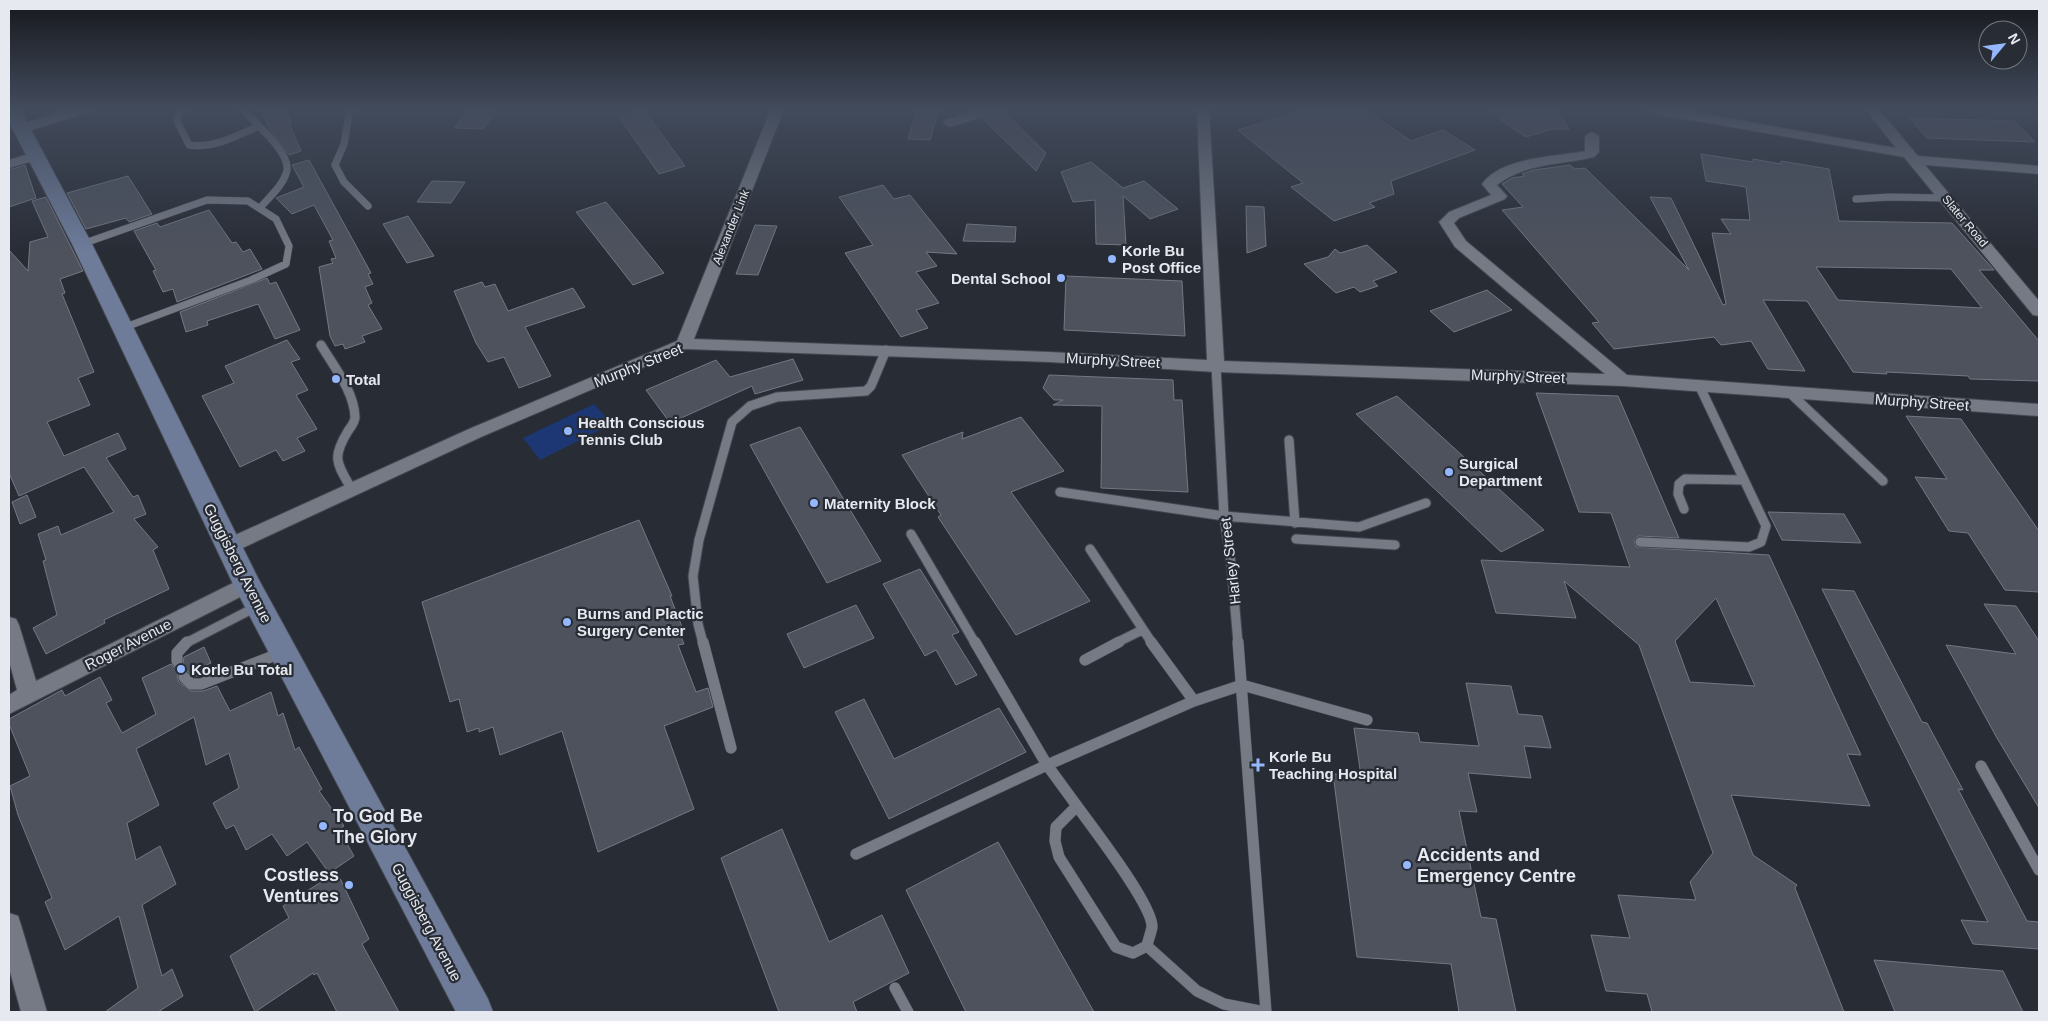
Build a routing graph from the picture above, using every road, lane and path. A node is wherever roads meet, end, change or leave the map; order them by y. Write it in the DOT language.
graph roads {
  1 [pos="35,156"];
  2 [pos="33,157"];
  3 [pos="285,157"];
  4 [pos="340,157"];
  5 [pos="759,157"];
  6 [pos="1207,157"];
  7 [pos="1573,157"];
  8 [pos="1911,157"];
  9 [pos="9,164"];
  10 [pos="2039,170"];
  11 [pos="1946,198"];
  12 [pos="1856,199"];
  13 [pos="368,206"];
  14 [pos="260,208"];
  15 [pos="82,244"];
  16 [pos="2039,311"];
  17 [pos="124,328"];
  18 [pos="684,344"];
  19 [pos="321,345"];
  20 [pos="886,350"];
  21 [pos="1216,366"];
  22 [pos="1623,380"];
  23 [pos="1700,387"];
  24 [pos="1790,393"];
  25 [pos="2039,410"];
  26 [pos="1289,440"];
  27 [pos="1744,480"];
  28 [pos="1884,481"];
  29 [pos="352,490"];
  30 [pos="1060,492"];
  31 [pos="1426,503"];
  32 [pos="1684,509"];
  33 [pos="1224,516"];
  34 [pos="1295,523"];
  35 [pos="911,534"];
  36 [pos="1296,539"];
  37 [pos="1640,542"];
  38 [pos="1395,545"];
  39 [pos="229,546"];
  40 [pos="1090,549"];
  41 [pos="253,594"];
  42 [pos="9,625"];
  43 [pos="1142,630"];
  44 [pos="284,652"];
  45 [pos="1085,660"];
  46 [pos="177,661"];
  47 [pos="184,677"];
  48 [pos="1242,685"];
  49 [pos="29,695"];
  50 [pos="1194,701"];
  51 [pos="9,705"];
  52 [pos="1367,720"];
  53 [pos="731,748"];
  54 [pos="1047,765"];
  55 [pos="1981,766"];
  56 [pos="1077,806"];
  57 [pos="856,854"];
  58 [pos="2039,870"];
  59 [pos="9,925"];
  60 [pos="1147,946"];
  61 [pos="895,988"];
  62 [pos="34,1012"];
  63 [pos="475,1012"];
  64 [pos="908,1012"];
  65 [pos="1266,1012"];
  1 -- 15 [label="main road, Guggisberg Avenue"];
  2 -- 9 [label="street"];
  3 -- 14 [label="lane"];
  4 -- 13 [label="lane"];
  5 -- 18 [label="street, Alexander Link"];
  6 -- 21 [label="street, Harley Street"];
  7 -- 22 [label="street"];
  8 -- 10 [label="street"];
  8 -- 11 [label="street, Slater Road"];
  11 -- 12 [label="lane"];
  11 -- 16 [label="street, Slater Road"];
  14 -- 15 [label="lane"];
  14 -- 17 [label="lane"];
  15 -- 17 [label="main road, Guggisberg Avenue"];
  17 -- 39 [label="main road, Guggisberg Avenue"];
  18 -- 20 [label="street, Murphy Street"];
  18 -- 29 [label="street, Murphy Street"];
  19 -- 29 [label="lane"];
  20 -- 21 [label="street, Murphy Street"];
  20 -- 53 [label="lane"];
  21 -- 22 [label="street, Murphy Street"];
  21 -- 33 [label="lane, Harley Street"];
  22 -- 23 [label="street, Murphy Street"];
  23 -- 24 [label="street, Murphy Street"];
  23 -- 27 [label="lane"];
  24 -- 25 [label="street, Murphy Street"];
  24 -- 28 [label="lane"];
  26 -- 34 [label="lane"];
  27 -- 32 [label="lane"];
  27 -- 37 [label="lane"];
  29 -- 39 [label="street, Murphy Street"];
  30 -- 33 [label="lane"];
  31 -- 34 [label="lane"];
  33 -- 34 [label="lane"];
  33 -- 48 [label="lane, Harley Street"];
  35 -- 54 [label="lane"];
  36 -- 38 [label="lane"];
  39 -- 41 [label="main road, Guggisberg Avenue"];
  40 -- 43 [label="lane"];
  41 -- 44 [label="main road, Guggisberg Avenue"];
  41 -- 46 [label="lane"];
  41 -- 49 [label="street, Roger Avenue"];
  42 -- 49 [label="street"];
  43 -- 45 [label="lane"];
  43 -- 50 [label="lane"];
  44 -- 47 [label="lane"];
  44 -- 63 [label="main road, Guggisberg Avenue"];
  48 -- 50 [label="lane"];
  48 -- 52 [label="lane"];
  48 -- 65 [label="lane, Harley Street"];
  49 -- 51 [label="street, Roger Avenue"];
  50 -- 54 [label="lane"];
  54 -- 56 [label="lane"];
  54 -- 57 [label="lane"];
  55 -- 58 [label="lane"];
  56 -- 60 [label="lane"];
  56 -- 60 [label="lane"];
  59 -- 62 [label="street"];
  60 -- 65 [label="lane"];
  61 -- 64 [label="lane"];
}
